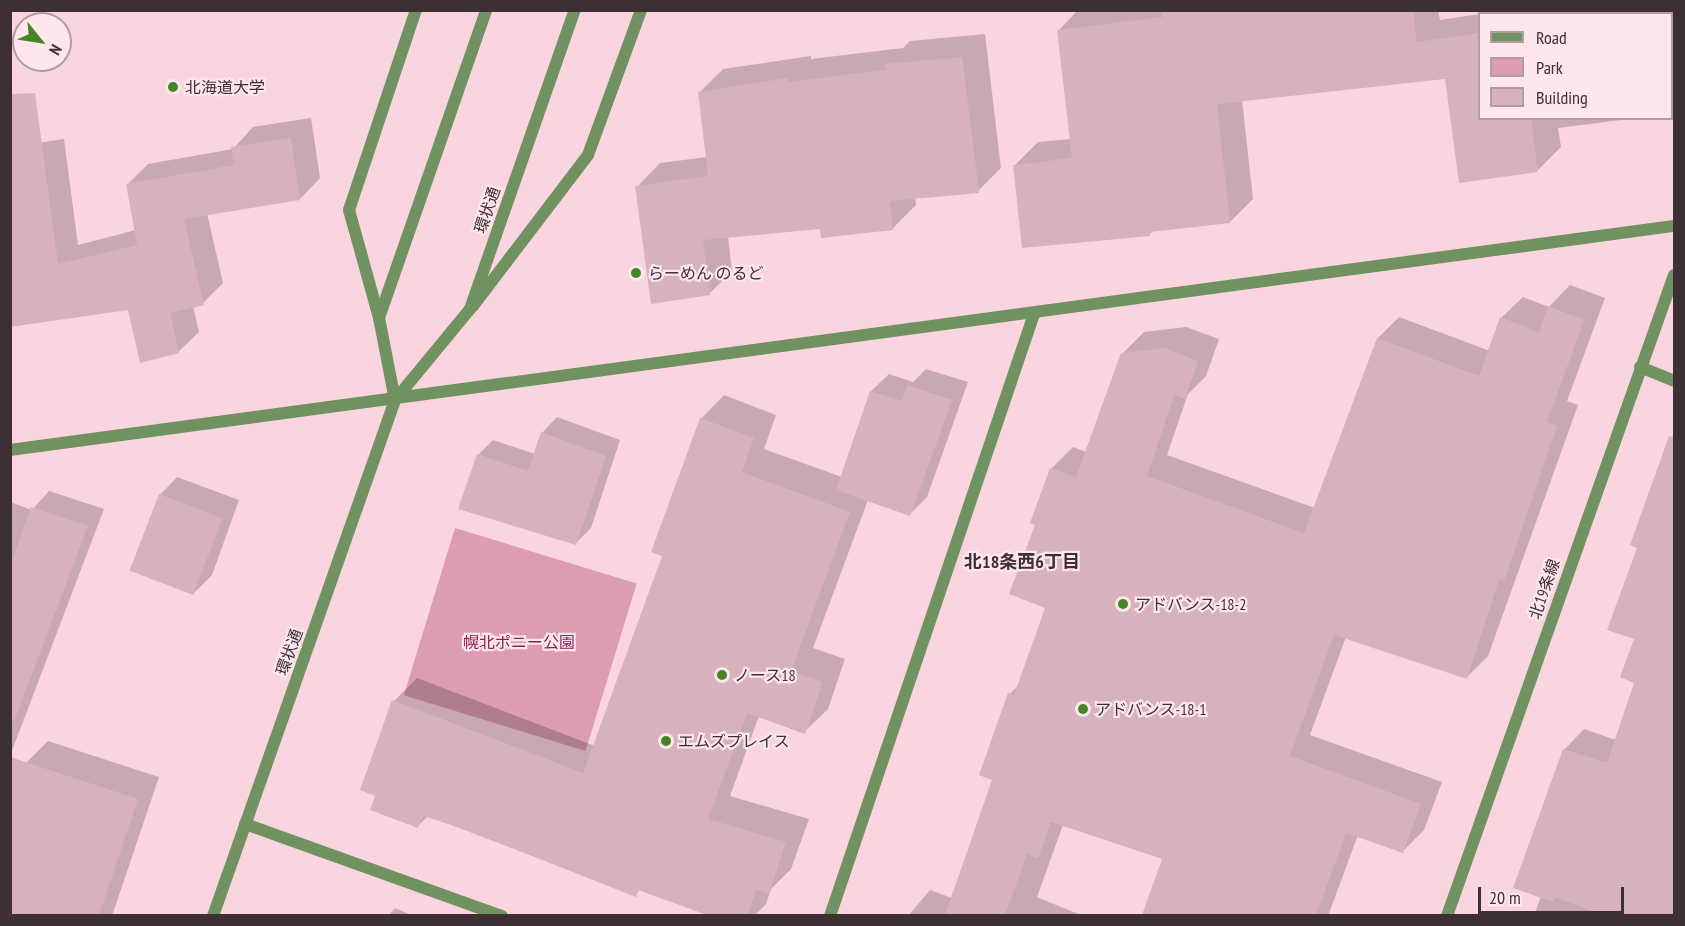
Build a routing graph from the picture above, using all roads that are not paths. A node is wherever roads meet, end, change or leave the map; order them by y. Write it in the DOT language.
graph roads {
  1 [pos="416,10"];
  2 [pos="486,10"];
  3 [pos="575,10"];
  4 [pos="642,10"];
  5 [pos="1674,226"];
  6 [pos="1674,275"];
  7 [pos="470,309"];
  8 [pos="1034,314"];
  9 [pos="379,318"];
  10 [pos="1640,367"];
  11 [pos="1674,381"];
  12 [pos="395,400"];
  13 [pos="10,450"];
  14 [pos="245,824"];
  15 [pos="213,915"];
  16 [pos="502,915"];
  17 [pos="830,915"];
  18 [pos="1447,915"];
  1 -- 9 [label="street"];
  2 -- 9 [label="street"];
  3 -- 7 [label="street, 環状通"];
  4 -- 7 [label="street"];
  5 -- 8 [label="street"];
  6 -- 10 [label="street, 北19条線"];
  7 -- 12 [label="street, 環状通"];
  8 -- 12 [label="street"];
  8 -- 17 [label="street"];
  9 -- 12 [label="street"];
  10 -- 11 [label="street"];
  10 -- 18 [label="street, 北19条線"];
  12 -- 13 [label="street"];
  12 -- 14 [label="street, 環状通"];
  14 -- 15 [label="street, 環状通"];
  14 -- 16 [label="street"];
}
